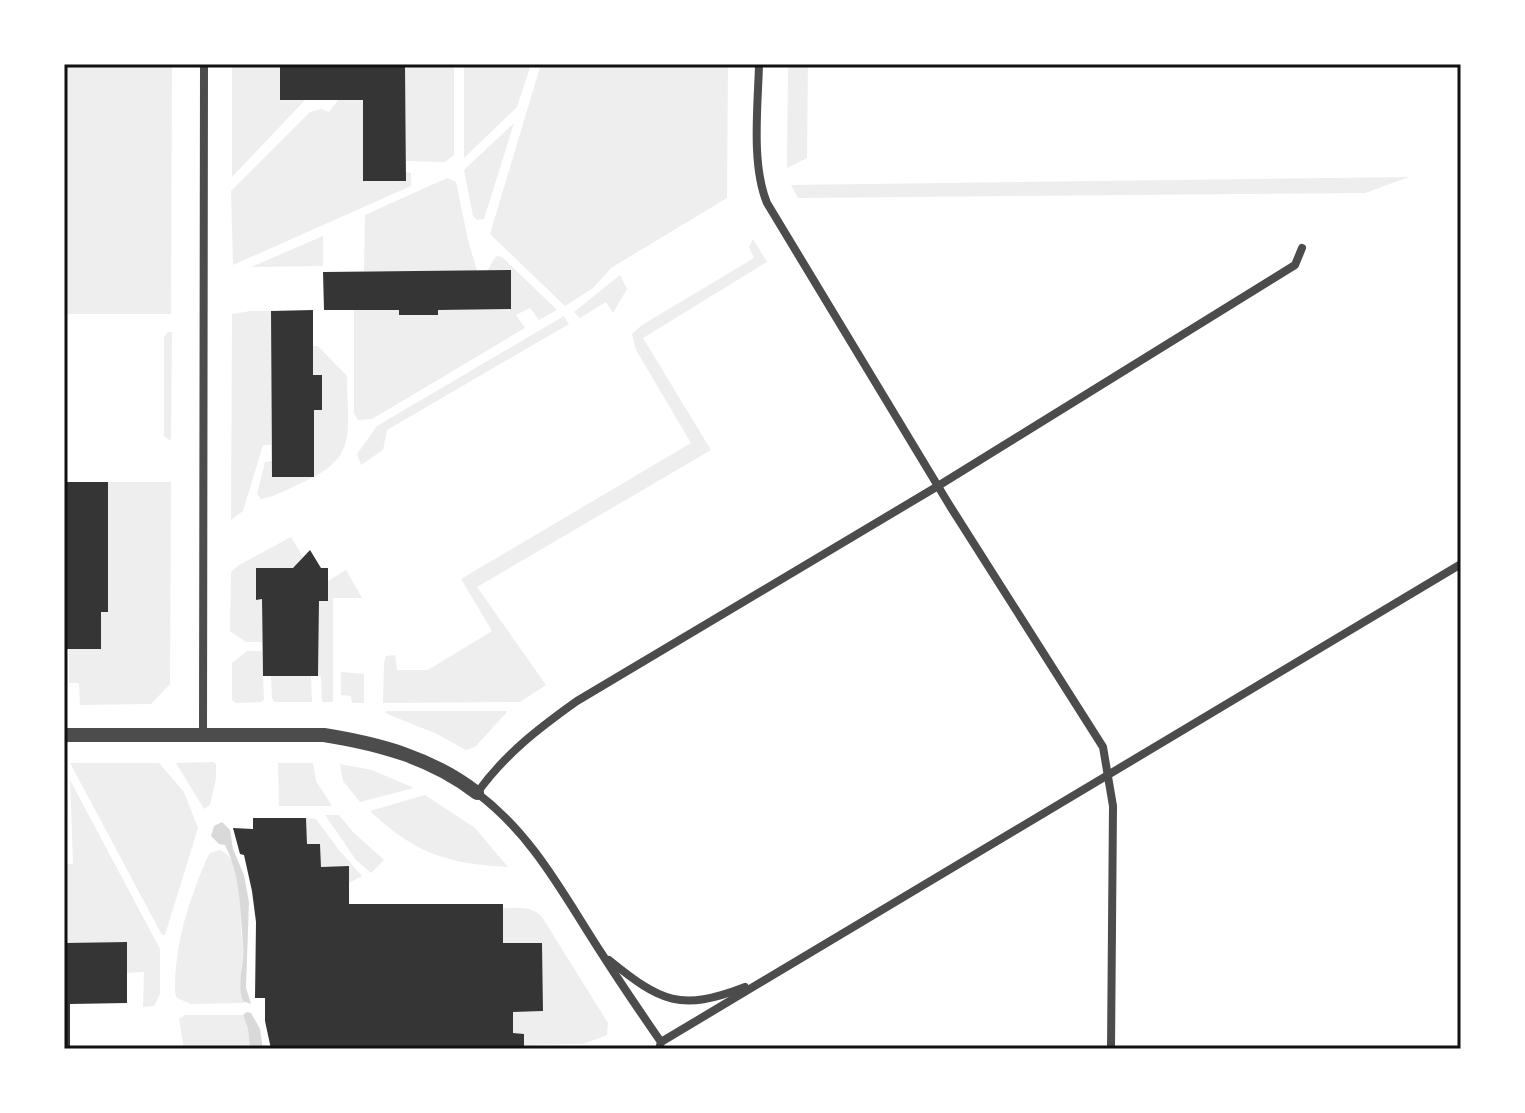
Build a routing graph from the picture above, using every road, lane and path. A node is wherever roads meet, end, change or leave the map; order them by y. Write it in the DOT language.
graph roads {
  1 [pos="204,64"];
  2 [pos="759,64"];
  3 [pos="1302,248"];
  4 [pos="938,486"];
  5 [pos="1461,564"];
  6 [pos="203,734"];
  7 [pos="64,735"];
  8 [pos="1109,775"];
  9 [pos="477,793"];
  10 [pos="602,955"];
  11 [pos="768,978"];
  12 [pos="660,1045"];
  13 [pos="1111,1049"];
  1 -- 6 [label="street"];
  2 -- 4 [label="street"];
  3 -- 4 [label="street"];
  4 -- 8 [label="street"];
  4 -- 9 [label="street"];
  5 -- 8 [label="street"];
  6 -- 7 [label="street"];
  6 -- 9 [label="street"];
  8 -- 11 [label="street"];
  8 -- 13 [label="street"];
  9 -- 10 [label="street"];
  10 -- 11 [label="street"];
  10 -- 12 [label="street"];
  11 -- 12 [label="street"];
}
